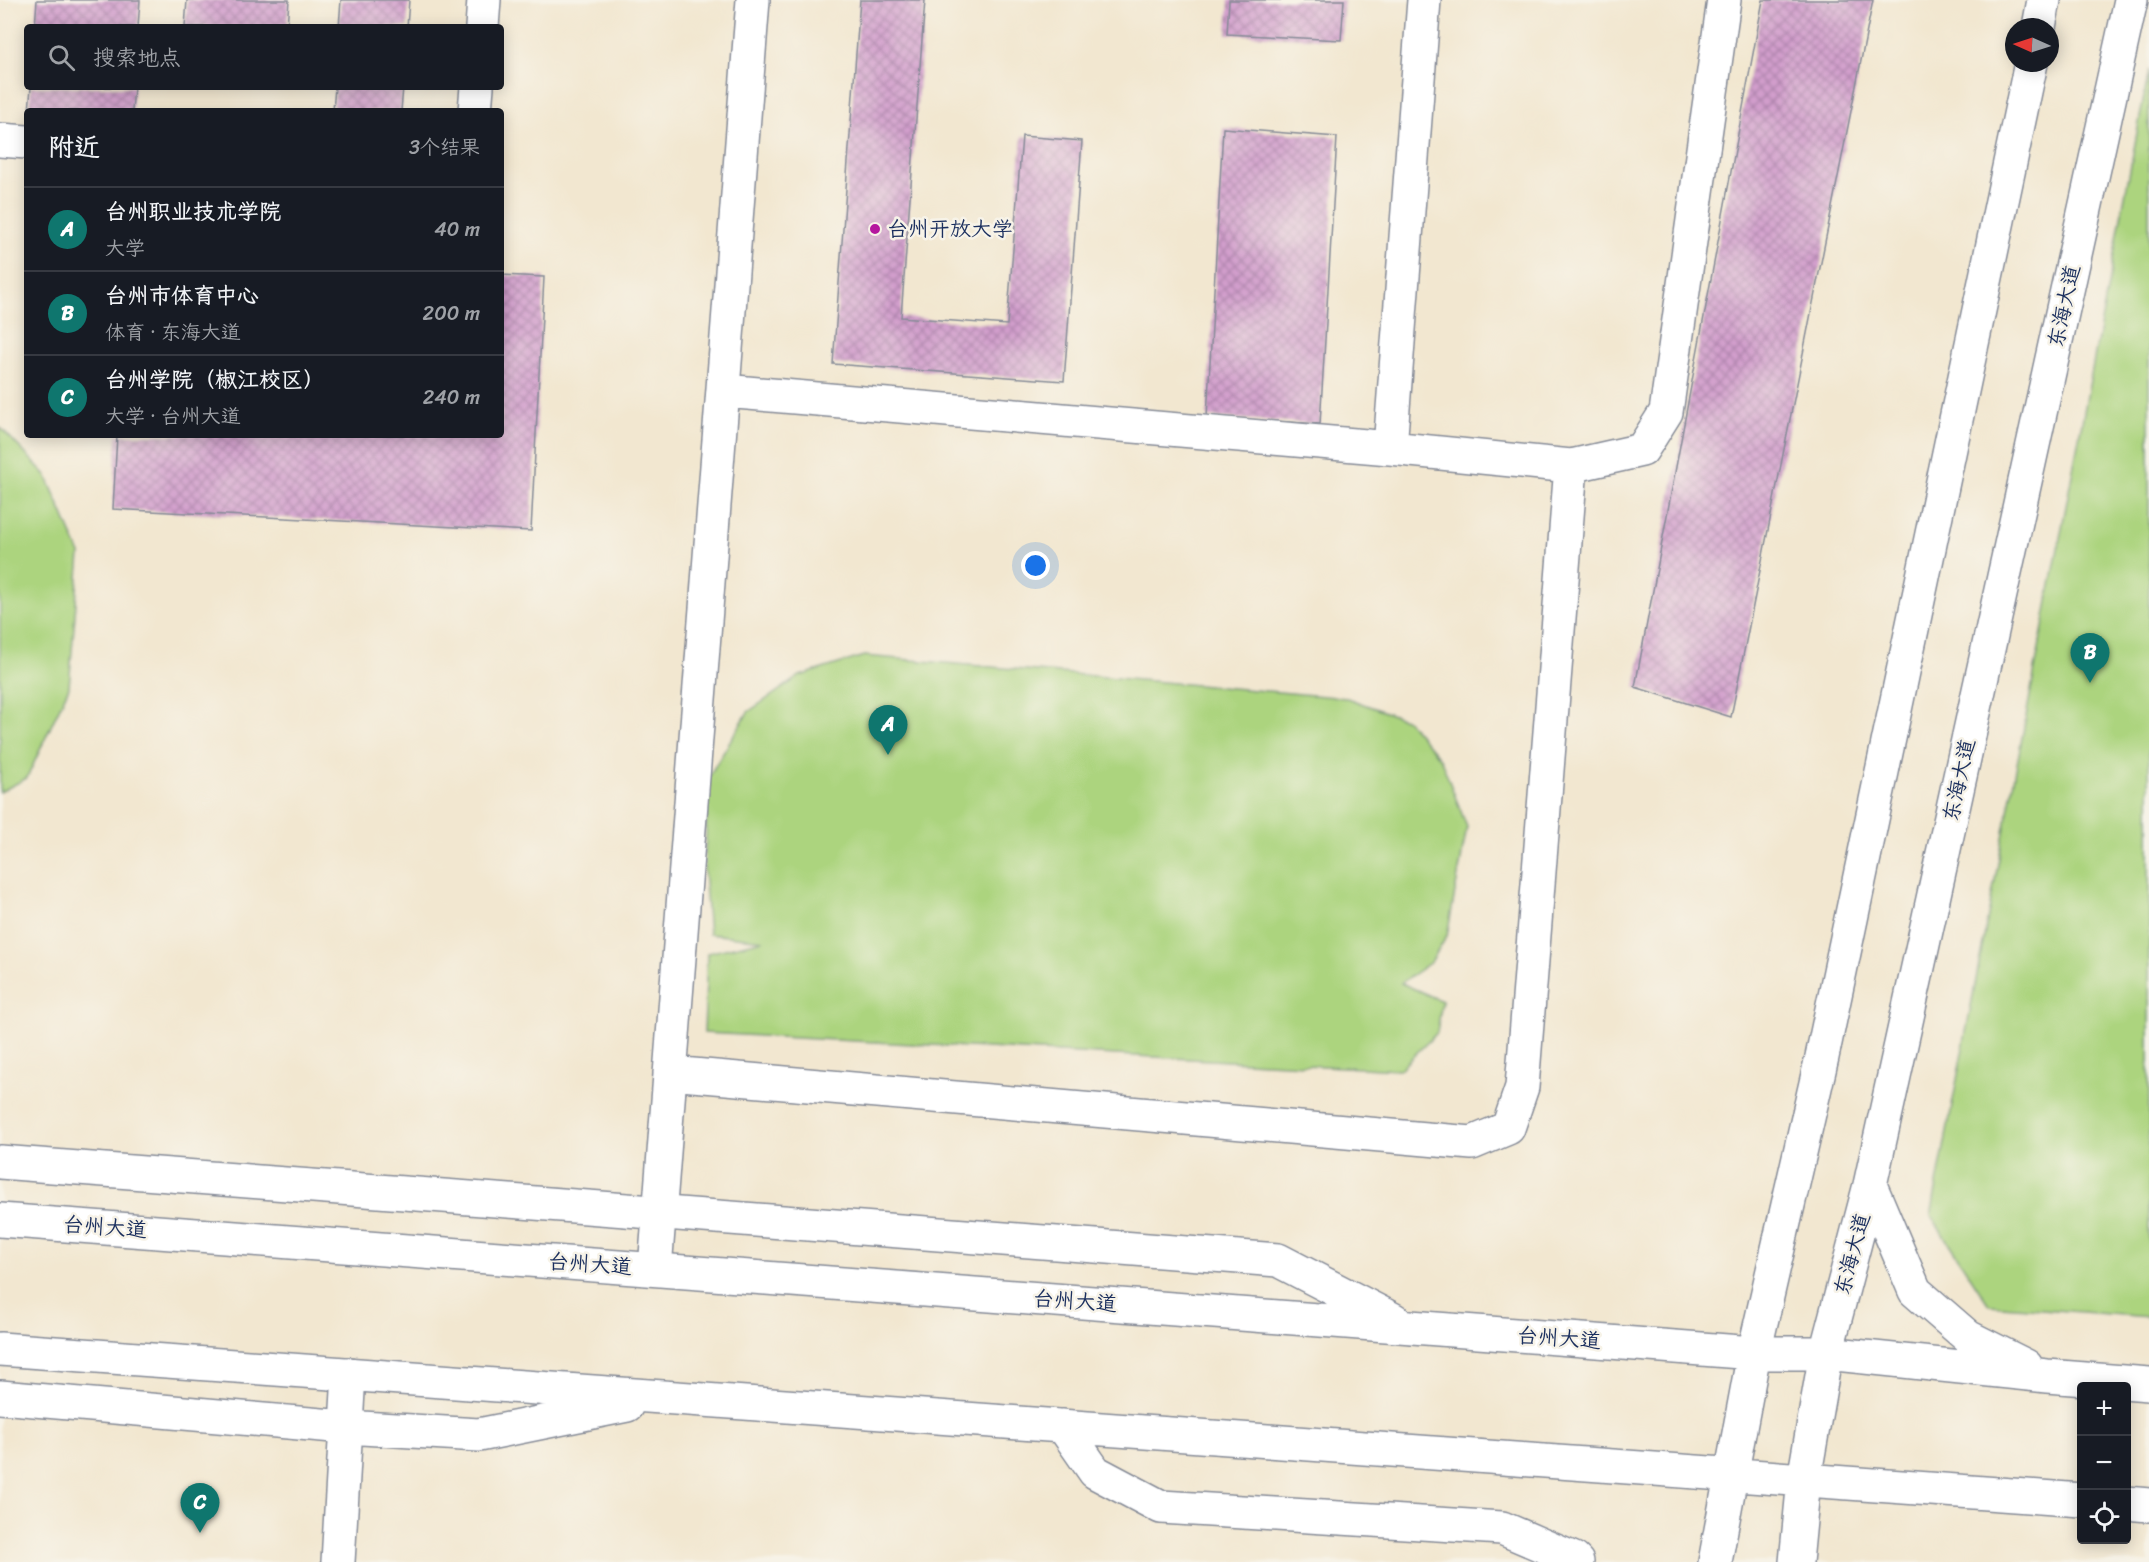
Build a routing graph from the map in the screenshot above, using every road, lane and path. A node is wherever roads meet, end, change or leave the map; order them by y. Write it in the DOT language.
graph roads {
  1 [pos="484,0"];
  2 [pos="753,0"];
  3 [pos="1424,0"];
  4 [pos="1724,0"];
  5 [pos="2044,0"];
  6 [pos="2131,0"];
  7 [pos="2041,18"];
  8 [pos="482,24"];
  9 [pos="2029,72"];
  10 [pos="477,90"];
  11 [pos="475,108"];
  12 [pos="0,140"];
  13 [pos="24,142"];
  14 [pos="723,391"];
  15 [pos="1390,448"];
  16 [pos="1571,466"];
  17 [pos="670,1073"];
  18 [pos="0,1162"];
  19 [pos="1870,1185"];
  20 [pos="659,1212"];
  21 [pos="0,1220"];
  22 [pos="655,1269"];
  23 [pos="1406,1326"];
  24 [pos="0,1349"];
  25 [pos="1754,1353"];
  26 [pos="1826,1353"];
  27 [pos="0,1354"];
  28 [pos="349,1374"];
  29 [pos="2047,1376"];
  30 [pos="2149,1384"];
  31 [pos="0,1397"];
  32 [pos="665,1397"];
  33 [pos="94,1405"];
  34 [pos="1063,1426"];
  35 [pos="345,1427"];
  36 [pos="1732,1473"];
  37 [pos="1804,1479"];
  38 [pos="2077,1500"];
  39 [pos="2131,1503"];
  40 [pos="2149,1505"];
  41 [pos="338,1562"];
  42 [pos="1577,1562"];
  43 [pos="1715,1562"];
  44 [pos="1796,1562"];
  1 -- 8 [label="main road"];
  2 -- 14 [label="main road"];
  3 -- 15 [label="main road"];
  4 -- 16 [label="main road"];
  5 -- 7 [label="main road"];
  6 -- 19 [label="main road, 东海大道"];
  9 -- 25 [label="main road"];
  10 -- 11 [label="main road"];
  12 -- 13 [label="main road"];
  14 -- 15 [label="main road"];
  14 -- 17 [label="main road"];
  15 -- 16 [label="main road"];
  16 -- 17 [label="main road"];
  17 -- 20 [label="main road"];
  18 -- 20 [label="main road"];
  19 -- 26 [label="main road, 东海大道"];
  19 -- 29 [label="main road"];
  20 -- 22 [label="main road"];
  20 -- 23 [label="main road"];
  21 -- 22 [label="main road, 台州大道"];
  22 -- 23 [label="main road, 台州大道"];
  23 -- 25 [label="main road, 台州大道"];
  24 -- 28 [label="main road"];
  25 -- 26 [label="main road, 台州大道"];
  25 -- 36 [label="main road"];
  26 -- 29 [label="main road, 台州大道"];
  26 -- 37 [label="main road, 东海大道"];
  27 -- 33 [label="main road"];
  28 -- 32 [label="main road"];
  28 -- 35 [label="main road"];
  29 -- 30 [label="main road, 台州大道"];
  31 -- 33 [label="main road"];
  32 -- 34 [label="main road"];
  32 -- 35 [label="main road"];
  33 -- 35 [label="main road"];
  34 -- 36 [label="main road"];
  34 -- 42 [label="main road"];
  35 -- 41 [label="main road"];
  36 -- 37 [label="main road"];
  36 -- 43 [label="main road"];
  37 -- 38 [label="main road"];
  37 -- 44 [label="main road, 东海大道"];
  39 -- 40 [label="main road"];
}
